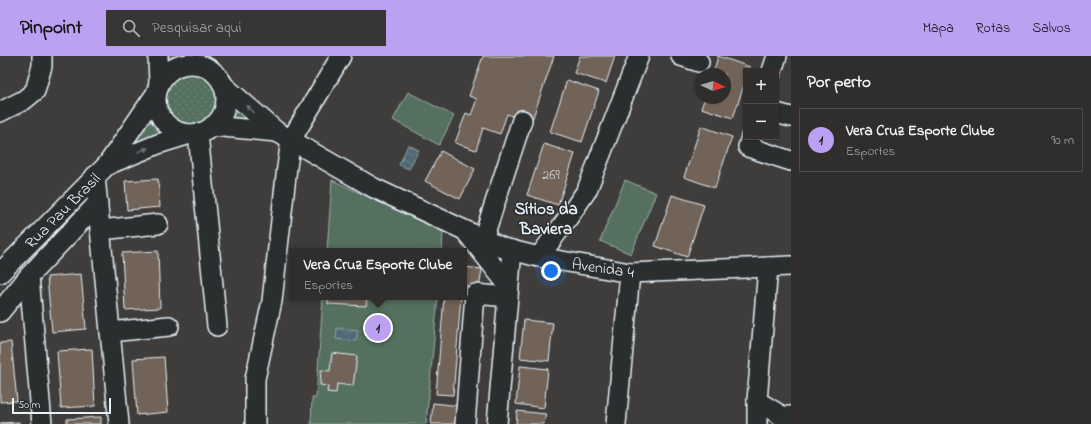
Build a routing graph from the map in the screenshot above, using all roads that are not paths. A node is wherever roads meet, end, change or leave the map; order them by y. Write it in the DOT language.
graph roads {
  1 [pos="42,56"];
  2 [pos="158,56"];
  3 [pos="341,56"];
  4 [pos="639,56"];
  5 [pos="681,56"];
  6 [pos="777,56"];
  7 [pos="197,61"];
  8 [pos="699,62"];
  9 [pos="773,68"];
  10 [pos="223,85"];
  11 [pos="158,89"];
  12 [pos="0,112"];
  13 [pos="779,114"];
  14 [pos="791,117"];
  15 [pos="522,120"];
  16 [pos="200,131"];
  17 [pos="284,136"];
  18 [pos="750,140"];
  19 [pos="791,161"];
  20 [pos="101,171"];
  21 [pos="98,203"];
  22 [pos="158,224"];
  23 [pos="100,230"];
  24 [pos="465,231"];
  25 [pos="483,239"];
  26 [pos="512,250"];
  27 [pos="539,257"];
  28 [pos="791,266"];
  29 [pos="768,267"];
  30 [pos="0,273"];
  31 [pos="630,273"];
  32 [pos="29,276"];
  33 [pos="508,291"];
  34 [pos="0,312"];
  35 [pos="168,326"];
  36 [pos="217,326"];
  37 [pos="110,332"];
  38 [pos="757,401"];
  39 [pos="791,416"];
  40 [pos="42,424"];
  41 [pos="119,424"];
  42 [pos="255,424"];
  43 [pos="465,424"];
  44 [pos="497,424"];
  45 [pos="616,424"];
  46 [pos="757,424"];
  1 -- 12 [label="street"];
  2 -- 11 [label="street"];
  3 -- 17 [label="street"];
  4 -- 27 [label="street"];
  5 -- 8 [label="street"];
  6 -- 9 [label="street"];
  7 -- 10 [label="street"];
  7 -- 11 [label="street"];
  10 -- 16 [label="street"];
  17 -- 10 [label="street, Avenida 4, one-way"];
  11 -- 16 [label="street"];
  11 -- 20 [label="street, Rua Pau Brasil"];
  13 -- 14 [label="street"];
  15 -- 25 [label="street"];
  16 -- 17 [label="street, Avenida 4"];
  20 -- 16 [label="street, Rua Pau Brasil, one-way"];
  16 -- 36 [label="street"];
  17 -- 24 [label="street, Avenida 4"];
  17 -- 42 [label="street"];
  18 -- 19 [label="street"];
  20 -- 21 [label="street"];
  20 -- 30 [label="street, Rua Pau Brasil"];
  21 -- 23 [label="street"];
  21 -- 32 [label="street"];
  22 -- 23 [label="street"];
  23 -- 37 [label="street"];
  24 -- 25 [label="street, Avenida 4"];
  24 -- 33 [label="street"];
  25 -- 26 [label="street, Avenida 4"];
  26 -- 27 [label="street, Avenida 4"];
  26 -- 33 [label="street"];
  27 -- 31 [label="street, Avenida 4"];
  28 -- 29 [label="street, Avenida 4"];
  29 -- 31 [label="street, Avenida 4"];
  29 -- 38 [label="street"];
  31 -- 45 [label="street"];
  32 -- 34 [label="street"];
  32 -- 40 [label="street"];
  33 -- 43 [label="street"];
  33 -- 44 [label="street"];
  35 -- 37 [label="street"];
  37 -- 41 [label="street"];
  38 -- 39 [label="street"];
  38 -- 46 [label="street"];
}
